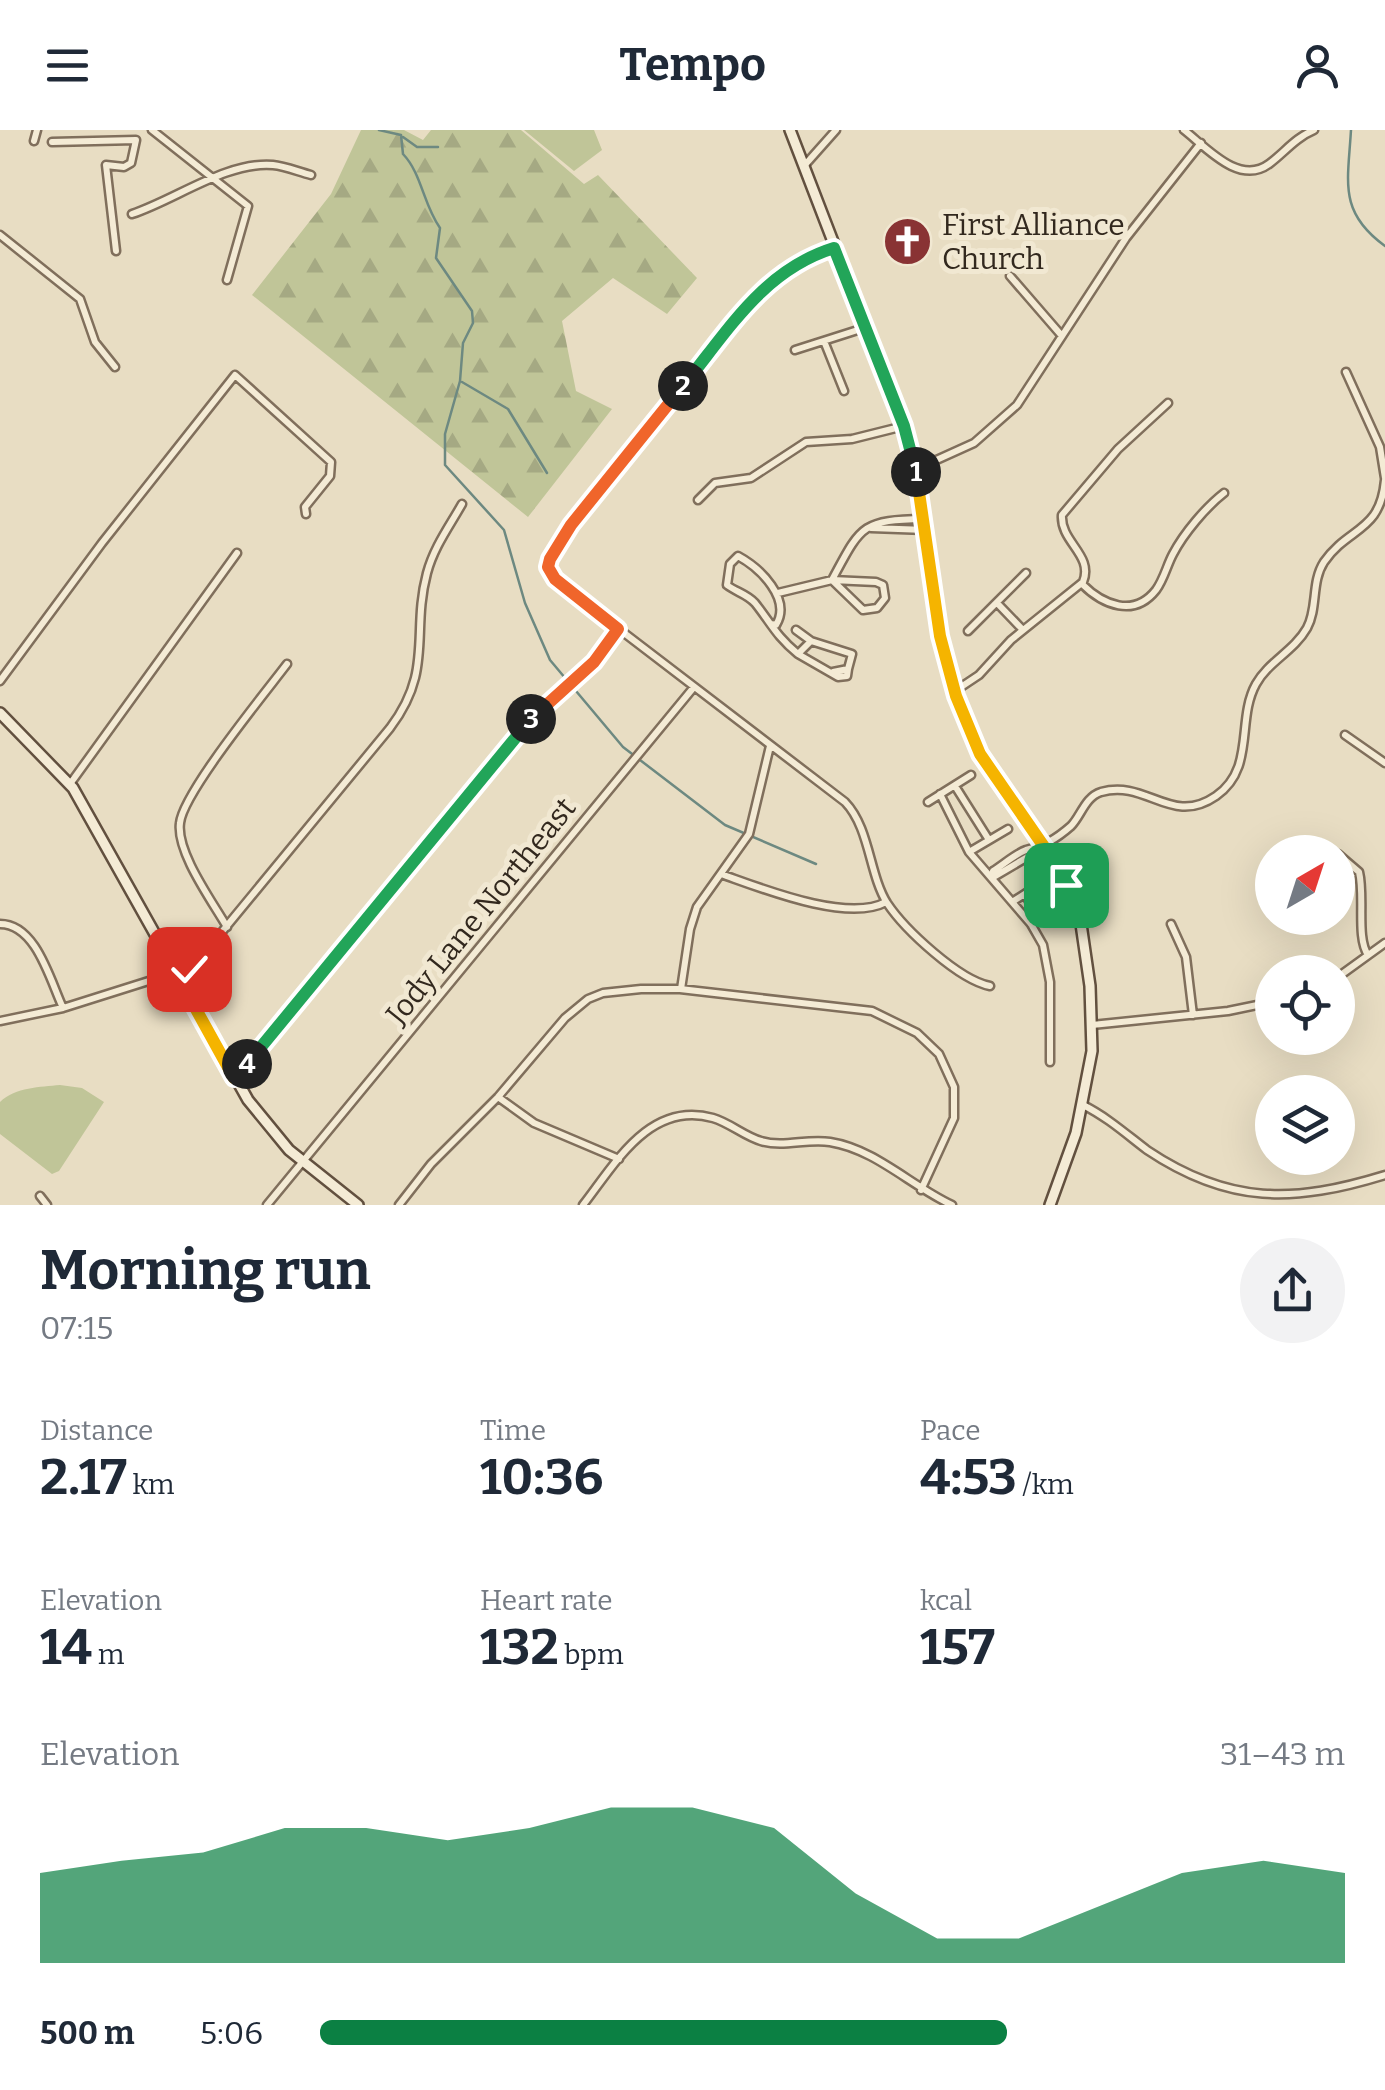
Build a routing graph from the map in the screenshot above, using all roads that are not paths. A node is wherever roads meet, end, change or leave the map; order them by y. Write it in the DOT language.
graph roads {
  1 [pos="38,130"];
  2 [pos="137,130"];
  3 [pos="152,130"];
  4 [pos="790,130"];
  5 [pos="836,130"];
  6 [pos="1184,130"];
  7 [pos="1314,130"];
  8 [pos="136,140"];
  9 [pos="34,141"];
  10 [pos="52,142"];
  11 [pos="1201,144"];
  12 [pos="804,166"];
  13 [pos="311,175"];
  14 [pos="212,180"];
  15 [pos="132,214"];
  16 [pos="0,235"];
  17 [pos="834,248"];
  18 [pos="116,251"];
  19 [pos="1010,276"];
  20 [pos="226,280"];
  21 [pos="864,328"];
  22 [pos="1062,336"];
  23 [pos="824,341"];
  24 [pos="795,350"];
  25 [pos="115,367"];
  26 [pos="1346,372"];
  27 [pos="844,391"];
  28 [pos="1168,403"];
  29 [pos="904,426"];
  30 [pos="914,464"];
  31 [pos="1385,479"];
  32 [pos="1224,493"];
  33 [pos="698,500"];
  34 [pos="462,504"];
  35 [pos="306,514"];
  36 [pos="925,524"];
  37 [pos="237,554"];
  38 [pos="1026,573"];
  39 [pos="832,580"];
  40 [pos="1082,584"];
  41 [pos="778,594"];
  42 [pos="997,603"];
  43 [pos="770,624"];
  44 [pos="618,629"];
  45 [pos="796,630"];
  46 [pos="1023,630"];
  47 [pos="968,631"];
  48 [pos="811,641"];
  49 [pos="798,654"];
  50 [pos="286,664"];
  51 [pos="0,682"];
  52 [pos="694,687"];
  53 [pos="955,691"];
  54 [pos="0,713"];
  55 [pos="1345,735"];
  56 [pos="770,746"];
  57 [pos="1385,763"];
  58 [pos="972,774"];
  59 [pos="70,784"];
  60 [pos="955,786"];
  61 [pos="940,794"];
  62 [pos="928,802"];
  63 [pos="1008,828"];
  64 [pos="989,840"];
  65 [pos="1039,849"];
  66 [pos="968,852"];
  67 [pos="1355,868"];
  68 [pos="721,874"];
  69 [pos="992,878"];
  70 [pos="1044,881"];
  71 [pos="1024,894"];
  72 [pos="886,902"];
  73 [pos="1012,902"];
  74 [pos="0,924"];
  75 [pos="1031,924"];
  76 [pos="1171,924"];
  77 [pos="227,927"];
  78 [pos="1385,943"];
  79 [pos="1368,956"];
  80 [pos="1355,965"];
  81 [pos="176,973"];
  82 [pos="990,986"];
  83 [pos="680,989"];
  84 [pos="1255,1005"];
  85 [pos="63,1008"];
  86 [pos="1193,1015"];
  87 [pos="0,1021"];
  88 [pos="1092,1025"];
  89 [pos="1050,1062"];
  90 [pos="234,1078"];
  91 [pos="498,1097"];
  92 [pos="1083,1105"];
  93 [pos="619,1159"];
  94 [pos="303,1162"];
  95 [pos="1385,1176"];
  96 [pos="921,1190"];
  97 [pos="40,1196"];
  98 [pos="46,1205"];
  99 [pos="267,1205"];
  100 [pos="358,1205"];
  101 [pos="399,1205"];
  102 [pos="583,1205"];
  103 [pos="952,1205"];
  104 [pos="1050,1205"];
  1 -- 9 [label="street"];
  2 -- 8 [label="street"];
  3 -- 14 [label="street"];
  4 -- 12 [label="main road"];
  5 -- 12 [label="street"];
  6 -- 11 [label="street"];
  7 -- 11 [label="street"];
  8 -- 10 [label="street"];
  8 -- 18 [label="street"];
  11 -- 22 [label="street"];
  12 -- 17 [label="main road"];
  13 -- 14 [label="street"];
  14 -- 15 [label="street"];
  14 -- 20 [label="street"];
  16 -- 25 [label="street"];
  17 -- 21 [label="main road"];
  17 -- 44 [label="street"];
  19 -- 22 [label="street"];
  21 -- 23 [label="street"];
  21 -- 29 [label="main road"];
  22 -- 30 [label="street"];
  23 -- 24 [label="street"];
  23 -- 27 [label="street"];
  26 -- 31 [label="street"];
  28 -- 40 [label="street"];
  29 -- 30 [label="main road"];
  29 -- 33 [label="street"];
  30 -- 36 [label="main road"];
  31 -- 65 [label="street"];
  32 -- 40 [label="street"];
  34 -- 77 [label="street"];
  35 -- 51 [label="street"];
  36 -- 39 [label="street"];
  36 -- 53 [label="main road"];
  37 -- 59 [label="street"];
  38 -- 42 [label="street"];
  39 -- 39 [label="street"];
  39 -- 41 [label="street"];
  40 -- 46 [label="street"];
  41 -- 43 [label="street"];
  41 -- 43 [label="street"];
  42 -- 46 [label="street"];
  42 -- 47 [label="street"];
  43 -- 49 [label="street"];
  44 -- 52 [label="street"];
  44 -- 90 [label="street"];
  45 -- 48 [label="street"];
  46 -- 53 [label="street"];
  48 -- 49 [label="street"];
  48 -- 49 [label="street"];
  50 -- 77 [label="street"];
  52 -- 56 [label="street"];
  52 -- 94 [label="street, Jody Lane Northeast"];
  53 -- 65 [label="main road"];
  54 -- 59 [label="main road"];
  55 -- 57 [label="street"];
  56 -- 68 [label="street"];
  56 -- 72 [label="street"];
  58 -- 60 [label="street"];
  59 -- 81 [label="main road"];
  60 -- 61 [label="street"];
  60 -- 64 [label="street"];
  61 -- 62 [label="street"];
  61 -- 66 [label="street"];
  63 -- 64 [label="street"];
  64 -- 66 [label="street"];
  65 -- 69 [label="street"];
  65 -- 88 [label="main road"];
  66 -- 69 [label="street"];
  67 -- 79 [label="street"];
  68 -- 72 [label="street"];
  68 -- 83 [label="street"];
  69 -- 73 [label="street"];
  70 -- 71 [label="street"];
  71 -- 73 [label="street"];
  71 -- 75 [label="street"];
  72 -- 82 [label="street"];
  73 -- 75 [label="street"];
  74 -- 85 [label="street"];
  75 -- 89 [label="street"];
  76 -- 86 [label="street"];
  77 -- 81 [label="street"];
  78 -- 79 [label="street"];
  79 -- 80 [label="street"];
  81 -- 85 [label="street"];
  81 -- 90 [label="main road"];
  83 -- 91 [label="street"];
  83 -- 96 [label="street"];
  84 -- 86 [label="street"];
  85 -- 87 [label="street"];
  86 -- 88 [label="street"];
  88 -- 92 [label="main road"];
  90 -- 94 [label="main road"];
  91 -- 93 [label="street"];
  91 -- 101 [label="street"];
  92 -- 95 [label="street"];
  92 -- 104 [label="main road"];
  93 -- 96 [label="street"];
  93 -- 102 [label="street"];
  94 -- 99 [label="street, Jody Lane Northeast"];
  94 -- 100 [label="main road"];
  96 -- 103 [label="street"];
  97 -- 98 [label="street"];
}
